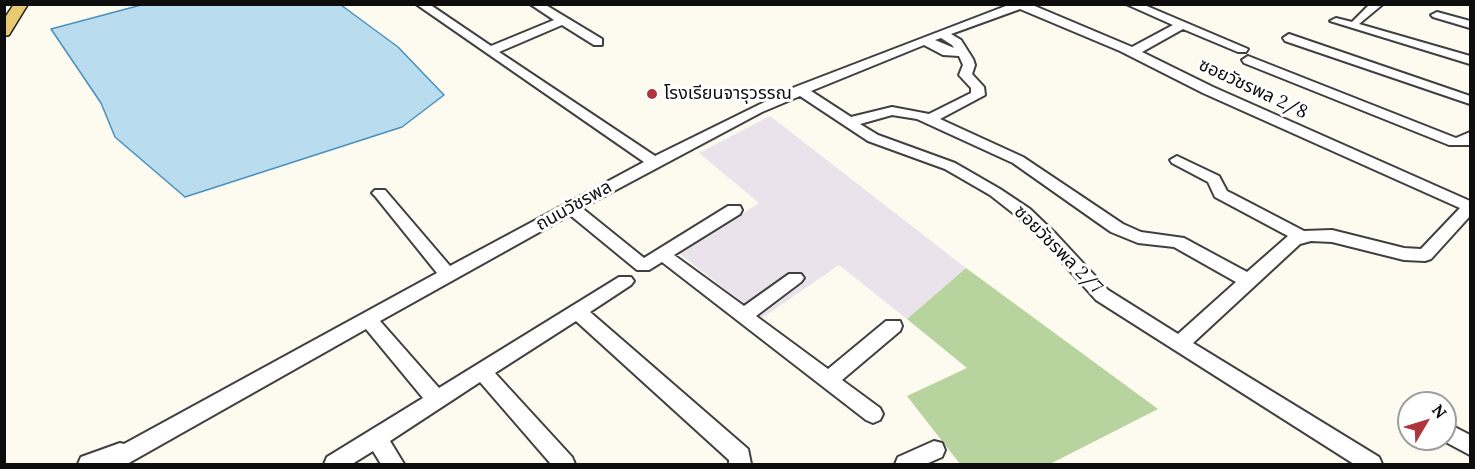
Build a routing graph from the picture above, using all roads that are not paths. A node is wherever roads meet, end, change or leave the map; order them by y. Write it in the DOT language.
graph roads {
  1 [pos="420,4"];
  2 [pos="535,4"];
  3 [pos="1131,4"];
  4 [pos="1378,4"];
  5 [pos="1022,5"];
  6 [pos="19,6"];
  7 [pos="1437,15"];
  8 [pos="562,21"];
  9 [pos="1336,21"];
  10 [pos="1357,21"];
  11 [pos="1182,25"];
  12 [pos="1470,25"];
  13 [pos="4,32"];
  14 [pos="942,33"];
  15 [pos="1289,38"];
  16 [pos="925,40"];
  17 [pos="598,42"];
  18 [pos="490,51"];
  19 [pos="962,52"];
  20 [pos="1134,52"];
  21 [pos="1470,60"];
  22 [pos="800,90"];
  23 [pos="1470,100"];
  24 [pos="929,119"];
  25 [pos="850,122"];
  26 [pos="1470,136"];
  27 [pos="1177,160"];
  28 [pos="654,162"];
  29 [pos="380,193"];
  30 [pos="1470,207"];
  31 [pos="571,208"];
  32 [pos="734,210"];
  33 [pos="1302,237"];
  34 [pos="662,254"];
  35 [pos="448,275"];
  36 [pos="795,278"];
  37 [pos="625,281"];
  38 [pos="1249,281"];
  39 [pos="577,311"];
  40 [pos="743,316"];
  41 [pos="368,319"];
  42 [pos="893,326"];
  43 [pos="1179,344"];
  44 [pos="482,371"];
  45 [pos="828,380"];
  46 [pos="436,399"];
  47 [pos="873,414"];
  48 [pos="376,438"];
  49 [pos="1457,438"];
  50 [pos="143,443"];
  51 [pos="1470,446"];
  52 [pos="934,450"];
  53 [pos="1371,464"];
  54 [pos="89,465"];
  55 [pos="110,465"];
  56 [pos="335,465"];
  57 [pos="393,465"];
  58 [pos="564,465"];
  59 [pos="740,465"];
  60 [pos="906,465"];
  1 -- 18 [label="street"];
  2 -- 8 [label="street"];
  3 -- 11 [label="street"];
  4 -- 10 [label="street"];
  5 -- 14 [label="street, ถนนวัชรพล"];
  5 -- 20 [label="street, ซอยวัชรพล 2/8"];
  6 -- 13 [label="main road"];
  7 -- 12 [label="street"];
  8 -- 17 [label="street"];
  8 -- 18 [label="street"];
  9 -- 21 [label="street"];
  11 -- 20 [label="street"];
  11 -- 26 [label="street"];
  14 -- 16 [label="street, ถนนวัชรพล"];
  14 -- 19 [label="street"];
  15 -- 23 [label="street"];
  16 -- 19 [label="street"];
  16 -- 22 [label="street, ถนนวัชรพล"];
  18 -- 28 [label="street"];
  19 -- 24 [label="street"];
  20 -- 30 [label="street, ซอยวัชรพล 2/8"];
  22 -- 25 [label="street, ซอยวัชรพล 2/7"];
  22 -- 28 [label="street, ถนนวัชรพล"];
  24 -- 25 [label="street"];
  24 -- 38 [label="street"];
  25 -- 43 [label="street, ซอยวัชรพล 2/7"];
  27 -- 33 [label="street"];
  28 -- 31 [label="street, ถนนวัชรพล"];
  29 -- 35 [label="street"];
  30 -- 33 [label="street"];
  31 -- 34 [label="street"];
  31 -- 35 [label="street, ถนนวัชรพล"];
  32 -- 34 [label="street"];
  33 -- 38 [label="street"];
  34 -- 40 [label="street"];
  35 -- 41 [label="street, ถนนวัชรพล"];
  36 -- 40 [label="street"];
  37 -- 39 [label="street"];
  38 -- 43 [label="street"];
  39 -- 44 [label="street"];
  39 -- 59 [label="street"];
  40 -- 45 [label="street"];
  41 -- 46 [label="street"];
  41 -- 50 [label="street, ถนนวัชรพล"];
  42 -- 45 [label="street"];
  43 -- 53 [label="street, ซอยวัชรพล 2/7"];
  44 -- 46 [label="street"];
  44 -- 58 [label="street"];
  45 -- 47 [label="street"];
  46 -- 48 [label="street"];
  48 -- 56 [label="street"];
  48 -- 57 [label="street"];
  49 -- 51 [label="street"];
  50 -- 54 [label="street, ถนนวัชรพล"];
  50 -- 55 [label="street, ถนนวัชรพล"];
  52 -- 60 [label="street"];
}
